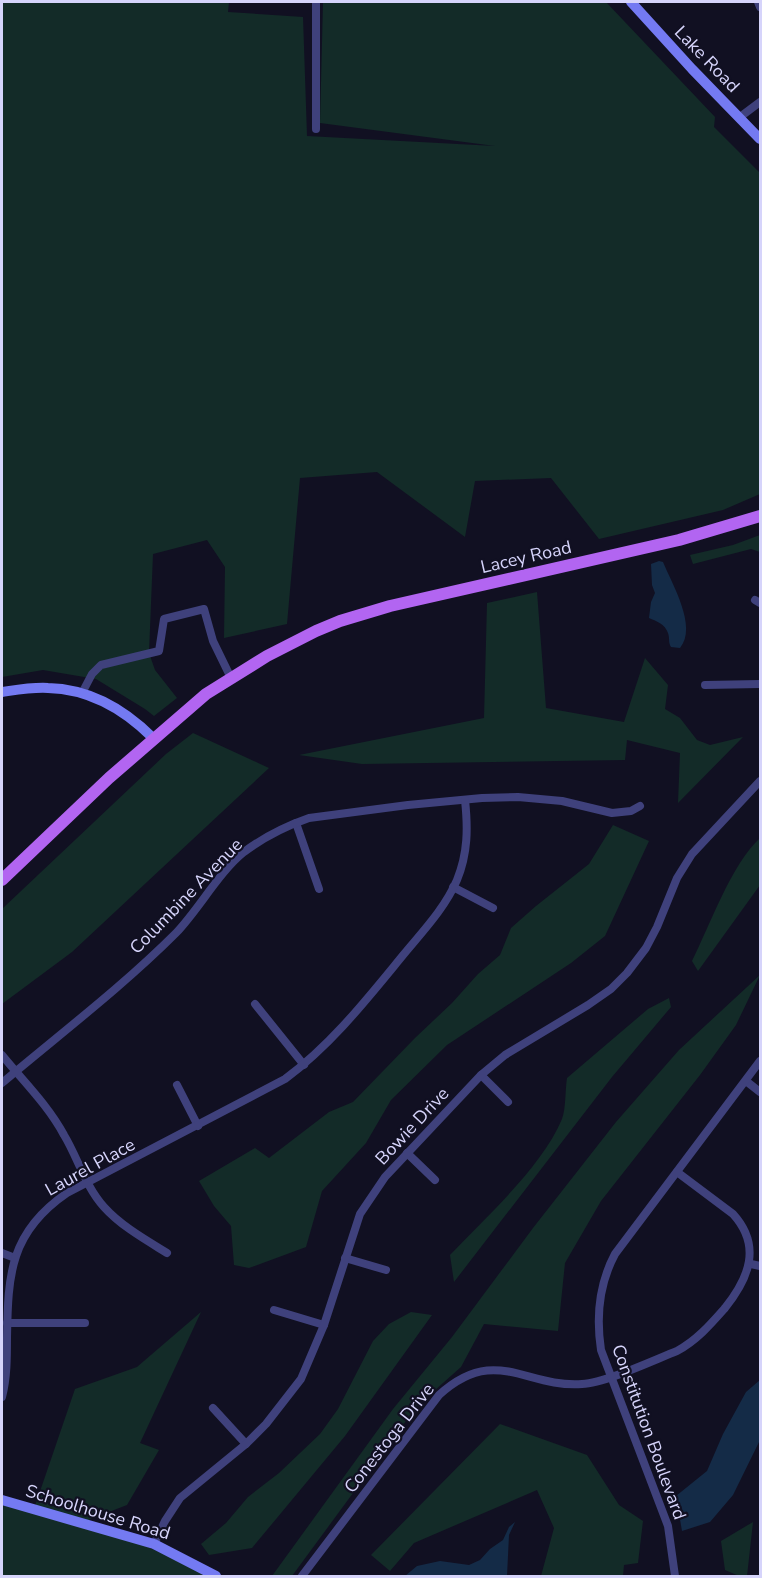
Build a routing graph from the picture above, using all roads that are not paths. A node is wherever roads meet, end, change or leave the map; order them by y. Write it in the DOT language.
graph roads {
  1 [pos="316,2"];
  2 [pos="631,2"];
  3 [pos="758,2"];
  4 [pos="760,7"];
  5 [pos="760,102"];
  6 [pos="740,117"];
  7 [pos="316,129"];
  8 [pos="760,139"];
  9 [pos="760,516"];
  10 [pos="231,678"];
  11 [pos="760,684"];
  12 [pos="705,685"];
  13 [pos="2,692"];
  14 [pos="82,693"];
  15 [pos="153,738"];
  16 [pos="760,781"];
  17 [pos="465,800"];
  18 [pos="640,806"];
  19 [pos="296,823"];
  20 [pos="2,880"];
  21 [pos="453,887"];
  22 [pos="319,889"];
  23 [pos="493,908"];
  24 [pos="255,1004"];
  25 [pos="2,1055"];
  26 [pos="760,1061"];
  27 [pos="304,1065"];
  28 [pos="15,1071"];
  29 [pos="481,1075"];
  30 [pos="746,1081"];
  31 [pos="2,1083"];
  32 [pos="177,1085"];
  33 [pos="760,1092"];
  34 [pos="508,1102"];
  35 [pos="198,1126"];
  36 [pos="407,1153"];
  37 [pos="676,1172"];
  38 [pos="435,1180"];
  39 [pos="87,1181"];
  40 [pos="2,1253"];
  41 [pos="167,1253"];
  42 [pos="15,1258"];
  43 [pos="345,1258"];
  44 [pos="751,1264"];
  45 [pos="760,1266"];
  46 [pos="386,1270"];
  47 [pos="274,1310"];
  48 [pos="7,1323"];
  49 [pos="85,1323"];
  50 [pos="324,1325"];
  51 [pos="610,1377"];
  52 [pos="2,1397"];
  53 [pos="213,1408"];
  54 [pos="246,1444"];
  55 [pos="2,1500"];
  56 [pos="154,1544"];
  57 [pos="216,1576"];
  58 [pos="302,1576"];
  59 [pos="675,1576"];
  1 -- 7 [label="street"];
  2 -- 6 [label="street, Lake Road"];
  3 -- 4 [label="street"];
  5 -- 6 [label="street"];
  6 -- 8 [label="street, Lake Road"];
  9 -- 10 [label="main road, Lacey Road"];
  10 -- 14 [label="street"];
  10 -- 15 [label="main road, Lacey Road"];
  11 -- 12 [label="street"];
  13 -- 14 [label="street"];
  14 -- 15 [label="street"];
  15 -- 20 [label="main road, Lacey Road"];
  16 -- 29 [label="street, Bowie Drive"];
  17 -- 18 [label="street, Columbine Avenue"];
  17 -- 19 [label="street, Columbine Avenue"];
  17 -- 21 [label="street, Laurel Place"];
  19 -- 22 [label="street"];
  19 -- 28 [label="street, Columbine Avenue"];
  21 -- 23 [label="street"];
  21 -- 27 [label="street, Laurel Place"];
  24 -- 27 [label="street"];
  25 -- 28 [label="street"];
  26 -- 30 [label="street, Constitution Boulevard"];
  27 -- 35 [label="street, Laurel Place"];
  28 -- 31 [label="street, Columbine Avenue"];
  28 -- 39 [label="street"];
  29 -- 34 [label="street"];
  29 -- 36 [label="street, Bowie Drive"];
  30 -- 33 [label="street"];
  30 -- 37 [label="street, Constitution Boulevard"];
  32 -- 35 [label="street"];
  35 -- 39 [label="street, Laurel Place"];
  36 -- 38 [label="street"];
  36 -- 43 [label="street, Bowie Drive"];
  37 -- 44 [label="street"];
  37 -- 51 [label="street, Constitution Boulevard"];
  39 -- 41 [label="street"];
  39 -- 42 [label="street, Laurel Place"];
  40 -- 42 [label="street"];
  42 -- 48 [label="street, Laurel Place"];
  43 -- 46 [label="street"];
  43 -- 50 [label="street, Bowie Drive"];
  44 -- 45 [label="street"];
  44 -- 51 [label="street, Conestoga Drive"];
  47 -- 50 [label="street"];
  48 -- 49 [label="street"];
  48 -- 52 [label="street, Laurel Place"];
  50 -- 54 [label="street, Bowie Drive"];
  51 -- 58 [label="street, Conestoga Drive"];
  51 -- 59 [label="street, Constitution Boulevard"];
  53 -- 54 [label="street"];
  54 -- 56 [label="street, Bowie Drive"];
  55 -- 56 [label="street, Schoolhouse Road"];
  56 -- 57 [label="street, Schoolhouse Road"];
}
